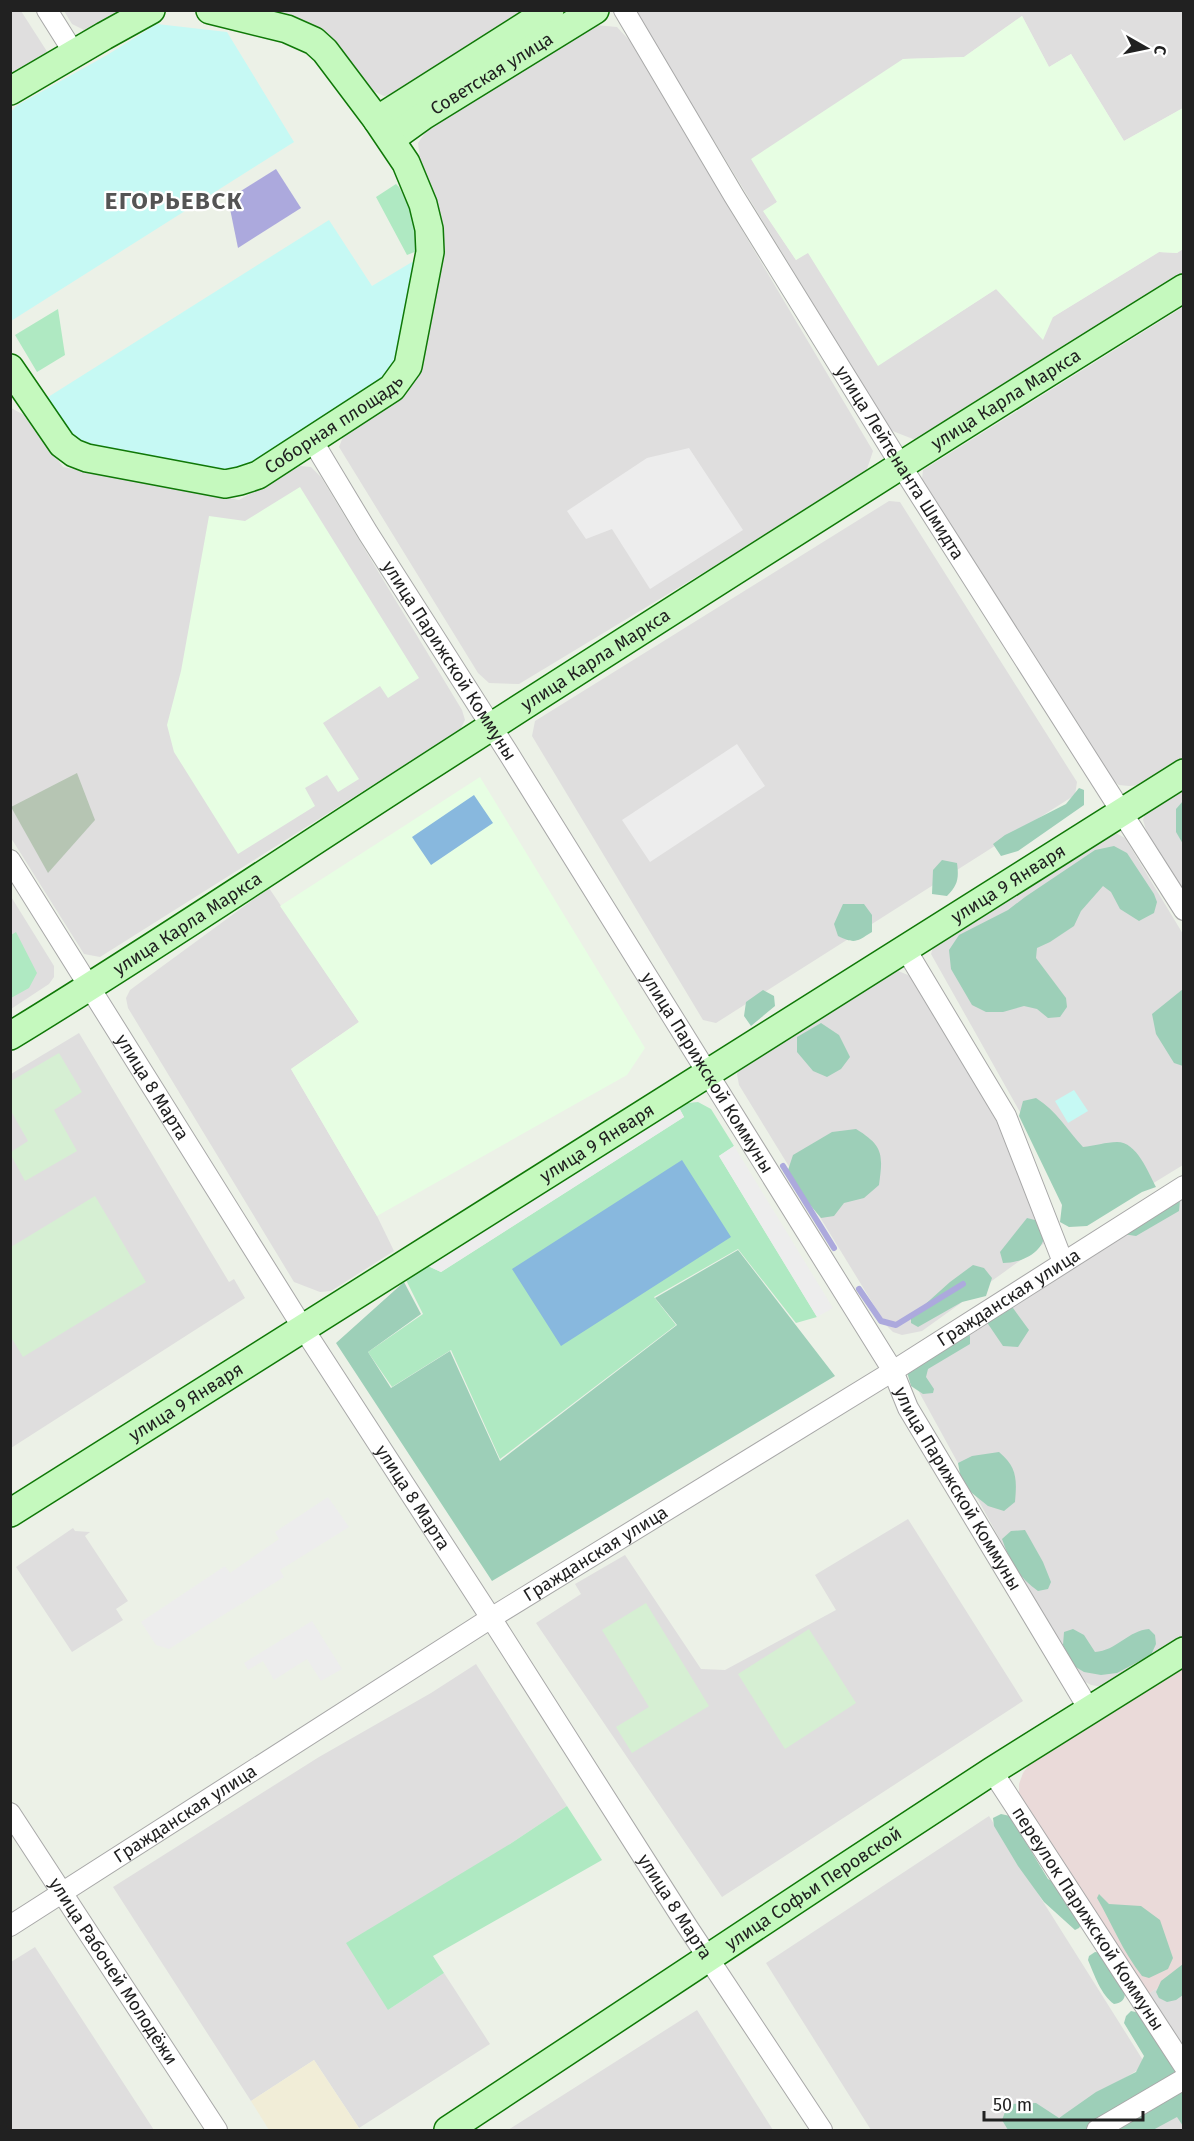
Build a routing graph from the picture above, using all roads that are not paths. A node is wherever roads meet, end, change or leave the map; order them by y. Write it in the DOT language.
graph roads {
  1 [pos="47,10"];
  2 [pos="151,10"];
  3 [pos="210,10"];
  4 [pos="550,10"];
  5 [pos="595,10"];
  6 [pos="624,10"];
  7 [pos="74,53"];
  8 [pos="10,92"];
  9 [pos="384,129"];
  10 [pos="1184,288"];
  11 [pos="12,373"];
  12 [pos="312,440"];
  13 [pos="900,464"];
  14 [pos="492,727"];
  15 [pos="1184,772"];
  16 [pos="1120,813"];
  17 [pos="10,860"];
  18 [pos="1184,910"];
  19 [pos="905,948"];
  20 [pos="90,987"];
  21 [pos="10,1036"];
  22 [pos="707,1073"];
  23 [pos="1184,1186"];
  24 [pos="1063,1262"];
  25 [pos="303,1328"];
  26 [pos="893,1371"];
  27 [pos="10,1513"];
  28 [pos="491,1618"];
  29 [pos="1184,1651"];
  30 [pos="1090,1711"];
  31 [pos="992,1772"];
  32 [pos="10,1812"];
  33 [pos="63,1893"];
  34 [pos="10,1926"];
  35 [pos="708,1958"];
  36 [pos="1184,2066"];
  37 [pos="1184,2079"];
  38 [pos="217,2130"];
  39 [pos="448,2130"];
  40 [pos="822,2130"];
  41 [pos="1097,2130"];
  1 -- 7 [label="street"];
  2 -- 7 [label="street"];
  3 -- 9 [label="street, Соборная площадь"];
  4 -- 9 [label="street, Советская улица"];
  5 -- 9 [label="street, Советская улица"];
  6 -- 13 [label="street, улица Лейтенанта Шмидта"];
  7 -- 8 [label="street"];
  9 -- 12 [label="street, Соборная площадь"];
  10 -- 13 [label="street, улица Карла Маркса"];
  11 -- 12 [label="street, Соборная площадь"];
  12 -- 14 [label="street, улица Парижской Коммуны"];
  13 -- 14 [label="street, улица Карла Маркса"];
  13 -- 16 [label="street, улица Лейтенанта Шмидта"];
  14 -- 20 [label="street, улица Карла Маркса"];
  14 -- 22 [label="street, улица Парижской Коммуны"];
  15 -- 16 [label="street, улица 9 Января"];
  16 -- 18 [label="street, улица Лейтенанта Шмидта"];
  16 -- 19 [label="street, улица 9 Января"];
  17 -- 20 [label="street, улица 8 Марта"];
  19 -- 22 [label="street, улица 9 Января"];
  19 -- 24 [label="street"];
  20 -- 21 [label="street, улица Карла Маркса"];
  20 -- 25 [label="street, улица 8 Марта"];
  22 -- 25 [label="street, улица 9 Января"];
  22 -- 26 [label="street, улица Парижской Коммуны"];
  23 -- 24 [label="street, Гражданская улица"];
  24 -- 26 [label="street, Гражданская улица"];
  25 -- 27 [label="street, улица 9 Января"];
  25 -- 28 [label="street, улица 8 Марта"];
  26 -- 28 [label="street, Гражданская улица"];
  26 -- 30 [label="street, улица Парижской Коммуны"];
  28 -- 33 [label="street, Гражданская улица"];
  28 -- 35 [label="street, улица 8 Марта"];
  29 -- 30 [label="street, улица Софьи Перовской"];
  30 -- 31 [label="street, улица Софьи Перовской"];
  31 -- 35 [label="street, улица Софьи Перовской"];
  31 -- 36 [label="street, переулок Парижской Коммуны"];
  32 -- 33 [label="street, улица Рабочей Молодёжи"];
  33 -- 34 [label="street, Гражданская улица"];
  33 -- 38 [label="street, улица Рабочей Молодёжи"];
  35 -- 39 [label="street, улица Софьи Перовской"];
  35 -- 40 [label="street, улица 8 Марта"];
  37 -- 41 [label="street"];
}
